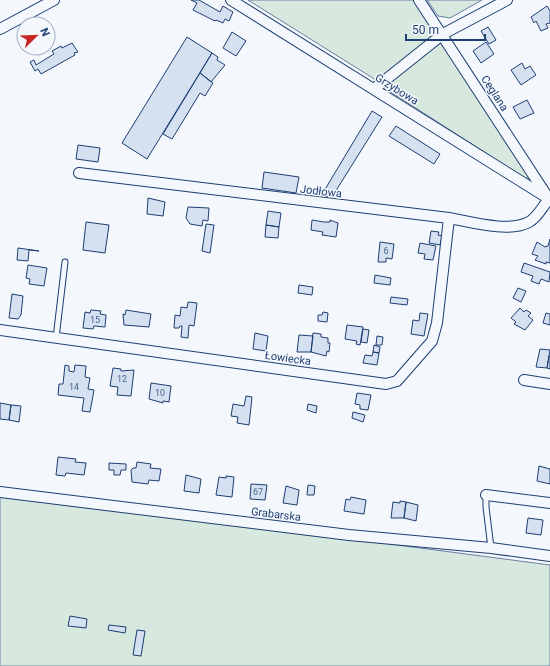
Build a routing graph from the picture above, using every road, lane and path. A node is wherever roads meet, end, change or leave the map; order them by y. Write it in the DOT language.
graph roads {
  1 [pos="54,0"];
  2 [pos="231,0"];
  3 [pos="419,0"];
  4 [pos="507,0"];
  5 [pos="0,29"];
  6 [pos="443,34"];
  7 [pos="374,89"];
  8 [pos="79,173"];
  9 [pos="549,199"];
  10 [pos="449,218"];
  11 [pos="65,262"];
  12 [pos="0,330"];
  13 [pos="56,338"];
  14 [pos="524,380"];
  15 [pos="550,384"];
  16 [pos="0,492"];
  17 [pos="486,495"];
  18 [pos="550,503"];
  19 [pos="491,548"];
  20 [pos="550,556"];
  1 -- 5 [label="street"];
  2 -- 7 [label="street, Grzybowa"];
  3 -- 6 [label="street, Ceglana"];
  4 -- 6 [label="street"];
  6 -- 7 [label="street"];
  6 -- 9 [label="street, Ceglana"];
  7 -- 9 [label="street, Grzybowa"];
  8 -- 10 [label="street, Jodłowa"];
  9 -- 10 [label="street, Jodłowa"];
  10 -- 13 [label="street, Łowiecka"];
  11 -- 13 [label="lane"];
  12 -- 13 [label="street, Łowiecka"];
  14 -- 15 [label="street"];
  16 -- 19 [label="street, Grabarska"];
  17 -- 18 [label="street"];
  17 -- 19 [label="lane"];
  19 -- 20 [label="street, Grabarska"];
}
